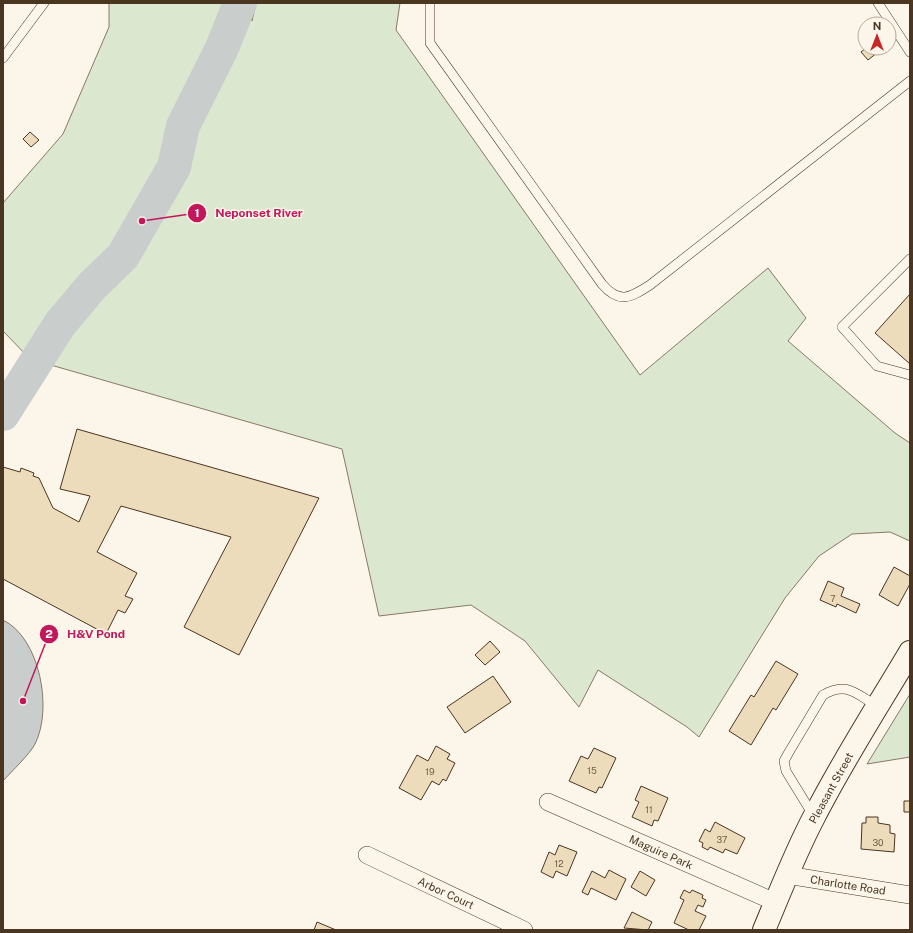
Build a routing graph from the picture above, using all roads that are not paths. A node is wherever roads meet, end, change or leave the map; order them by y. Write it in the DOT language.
graph roads {
  1 [pos="44,3"];
  2 [pos="430,3"];
  3 [pos="878,3"];
  4 [pos="910,52"];
  5 [pos="3,58"];
  6 [pos="910,81"];
  7 [pos="910,259"];
  8 [pos="910,375"];
  9 [pos="910,652"];
  10 [pos="878,706"];
  11 [pos="548,802"];
  12 [pos="814,816"];
  13 [pos="367,855"];
  14 [pos="787,875"];
  15 [pos="910,894"];
  16 [pos="775,902"];
  17 [pos="524,930"];
  18 [pos="764,930"];
  1 -- 5 [label="lane"];
  2 -- 6 [label="lane"];
  3 -- 4 [label="lane"];
  7 -- 8 [label="lane"];
  9 -- 10 [label="street, Pleasant Street"];
  10 -- 12 [label="street, Pleasant Street"];
  10 -- 12 [label="lane"];
  11 -- 16 [label="street, Maguire Park"];
  12 -- 14 [label="street, Pleasant Street"];
  13 -- 17 [label="street, Arbor Court"];
  14 -- 15 [label="street, Charlotte Road"];
  14 -- 16 [label="street, Pleasant Street"];
  16 -- 18 [label="street, Pleasant Street"];
}
